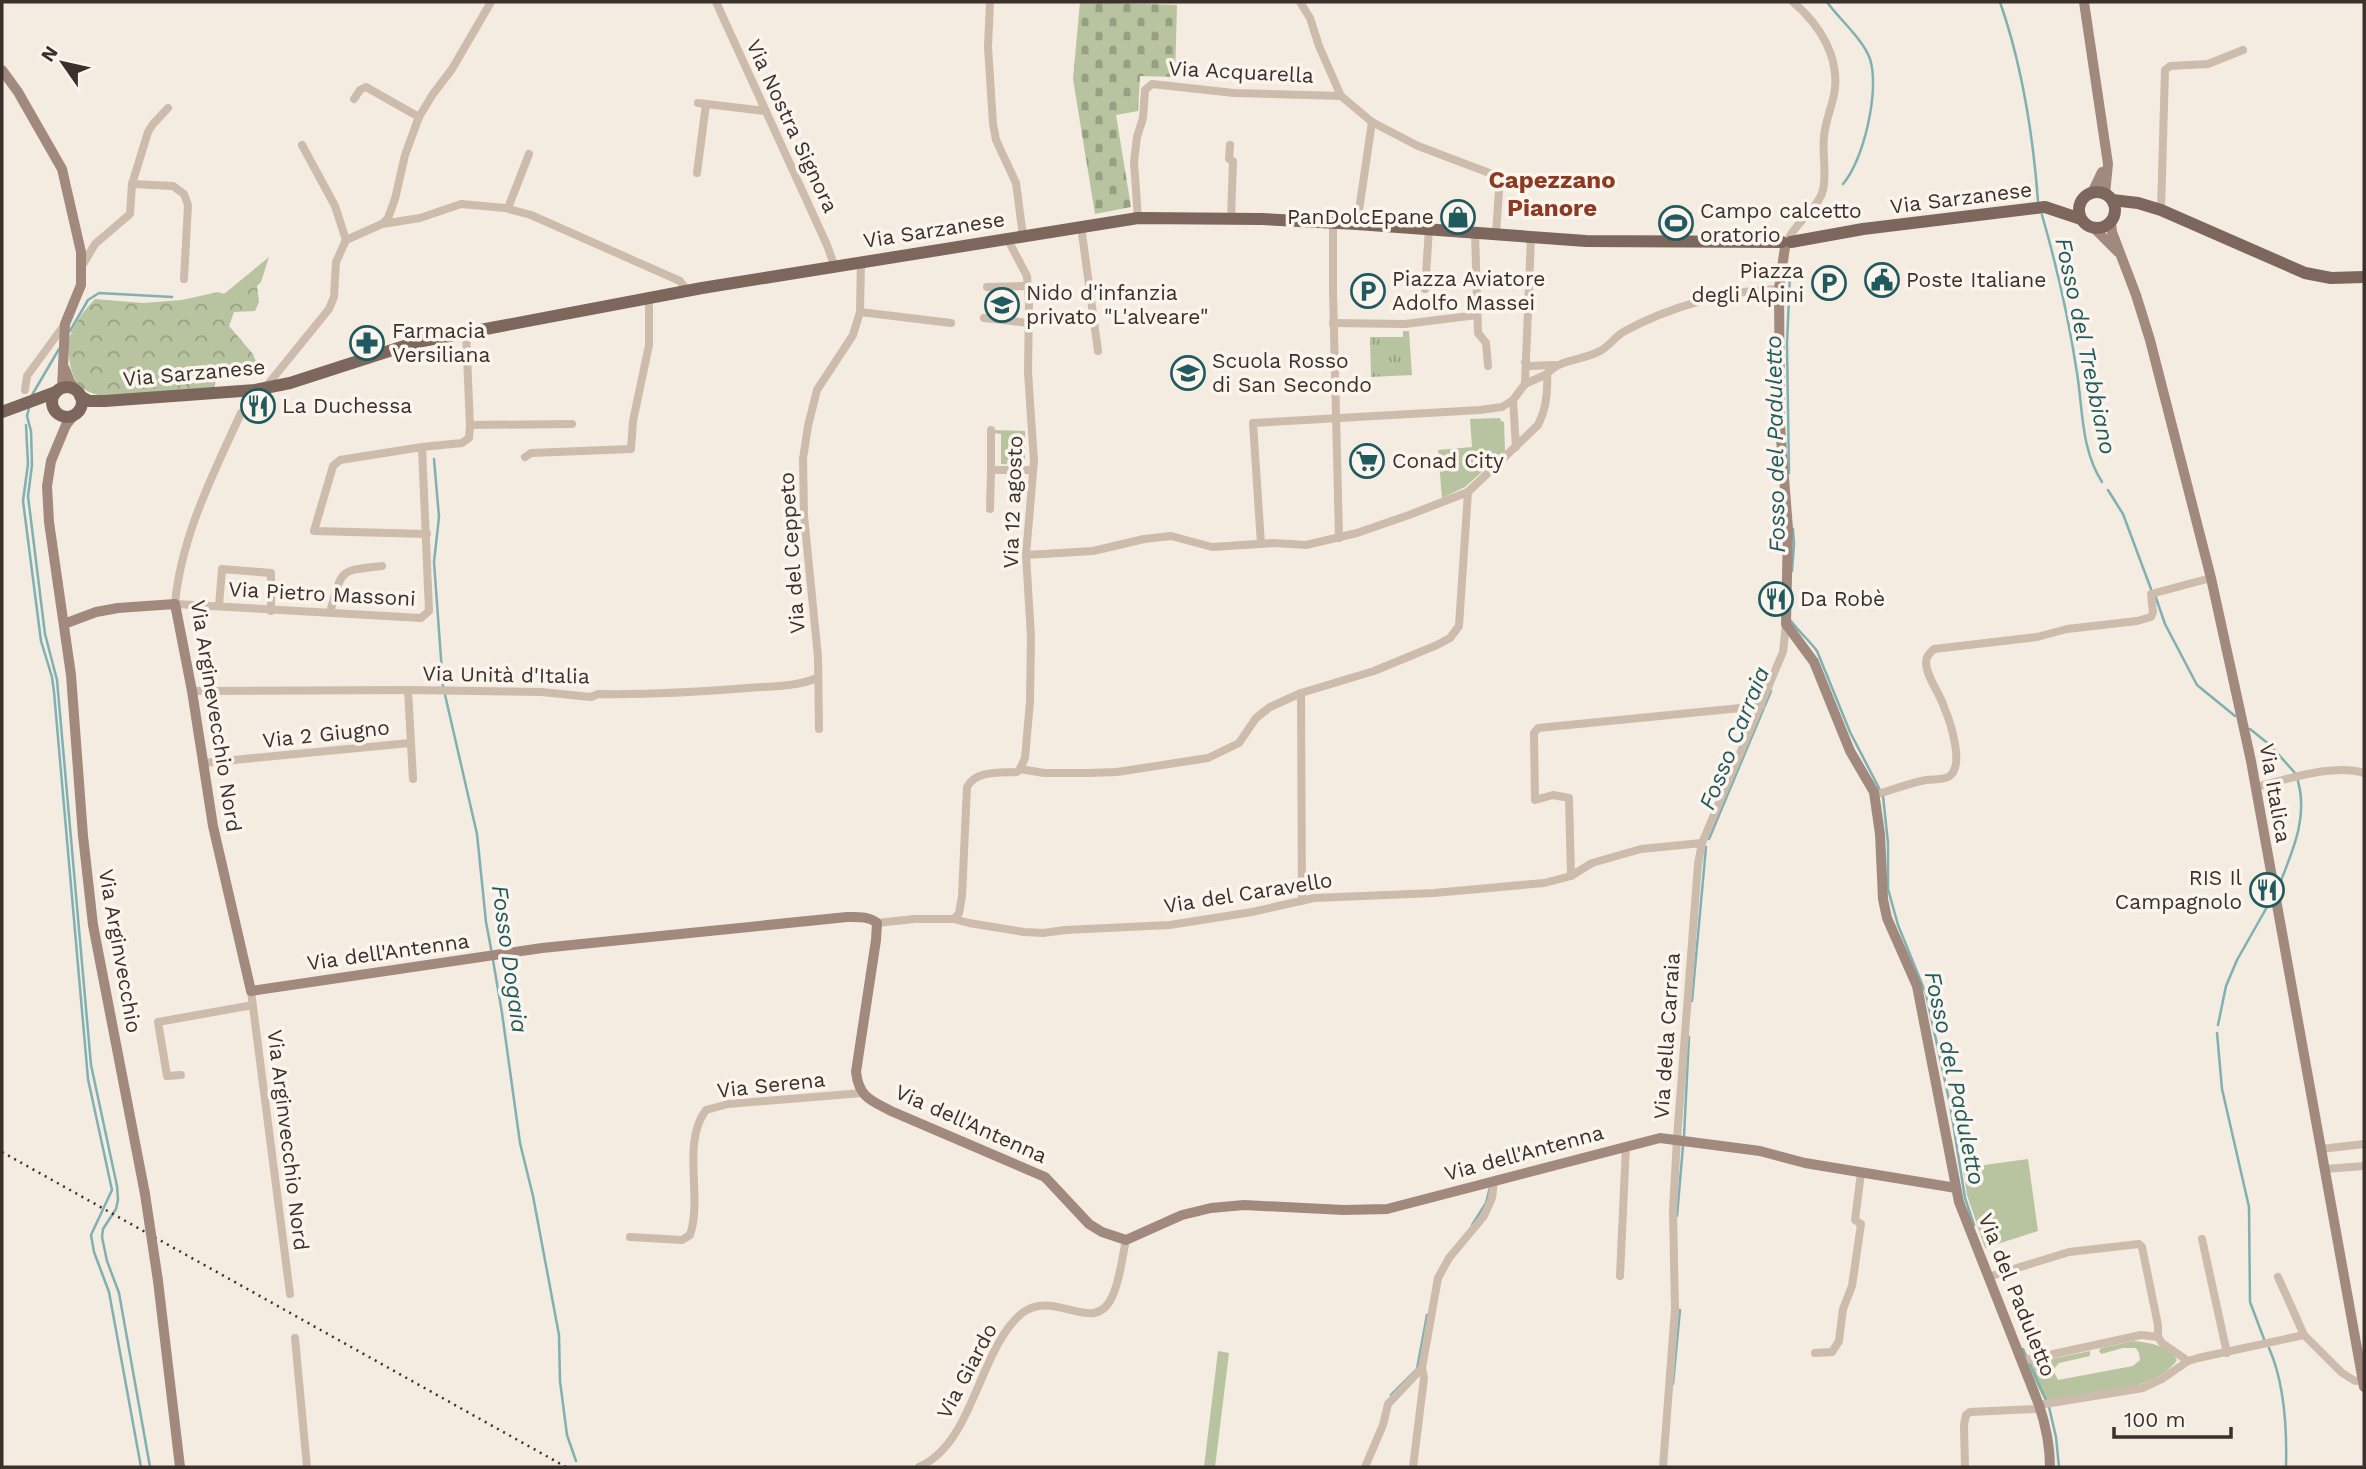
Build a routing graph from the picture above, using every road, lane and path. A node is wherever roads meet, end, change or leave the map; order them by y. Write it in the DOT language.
graph roads {
  1 [pos="491,2"];
  2 [pos="716,2"];
  3 [pos="990,2"];
  4 [pos="1300,2"];
  5 [pos="1793,2"];
  6 [pos="2084,2"];
  7 [pos="2243,50"];
  8 [pos="2,70"];
  9 [pos="1341,96"];
  10 [pos="354,99"];
  11 [pos="168,108"];
  12 [pos="765,111"];
  13 [pos="419,117"];
  14 [pos="1371,121"];
  15 [pos="2104,141"];
  16 [pos="302,145"];
  17 [pos="1230,145"];
  18 [pos="529,154"];
  19 [pos="697,173"];
  20 [pos="132,184"];
  21 [pos="2092,193"];
  22 [pos="2108,197"];
  23 [pos="2081,202"];
  24 [pos="2138,203"];
  25 [pos="508,208"];
  26 [pos="2053,208"];
  27 [pos="2161,210"];
  28 [pos="1139,218"];
  29 [pos="1231,219"];
  30 [pos="2081,219"];
  31 [pos="2112,220"];
  32 [pos="1333,223"];
  33 [pos="1357,224"];
  34 [pos="382,225"];
  35 [pos="1081,226"];
  36 [pos="1429,229"];
  37 [pos="2095,229"];
  38 [pos="1475,232"];
  39 [pos="1496,233"];
  40 [pos="1023,236"];
  41 [pos="1531,237"];
  42 [pos="1007,239"];
  43 [pos="346,240"];
  44 [pos="1787,242"];
  45 [pos="2120,255"];
  46 [pos="862,262"];
  47 [pos="834,265"];
  48 [pos="82,266"];
  49 [pos="2364,277"];
  50 [pos="184,279"];
  51 [pos="1028,286"];
  52 [pos="989,289"];
  53 [pos="1425,289"];
  54 [pos="1779,289"];
  55 [pos="688,291"];
  56 [pos="649,299"];
  57 [pos="860,312"];
  58 [pos="1477,315"];
  59 [pos="984,318"];
  60 [pos="950,323"];
  61 [pos="1029,323"];
  62 [pos="1334,323"];
  63 [pos="65,329"];
  64 [pos="466,332"];
  65 [pos="1098,351"];
  66 [pos="1525,362"];
  67 [pos="1555,365"];
  68 [pos="1488,366"];
  69 [pos="64,367"];
  70 [pos="1547,374"];
  71 [pos="1525,384"];
  72 [pos="265,388"];
  73 [pos="25,390"];
  74 [pos="59,390"];
  75 [pos="1513,400"];
  76 [pos="78,402"];
  77 [pos="28,404"];
  78 [pos="2,412"];
  79 [pos="57,412"];
  80 [pos="241,414"];
  81 [pos="1335,418"];
  82 [pos="572,424"];
  83 [pos="470,425"];
  84 [pos="990,430"];
  85 [pos="59,438"];
  86 [pos="422,447"];
  87 [pos="1516,447"];
  88 [pos="526,457"];
  89 [pos="991,470"];
  90 [pos="1033,470"];
  91 [pos="1468,492"];
  92 [pos="990,509"];
  93 [pos="427,534"];
  94 [pos="1339,538"];
  95 [pos="1261,544"];
  96 [pos="1026,555"];
  97 [pos="382,566"];
  98 [pos="2211,578"];
  99 [pos="175,604"];
  100 [pos="219,606"];
  101 [pos="271,611"];
  102 [pos="330,612"];
  103 [pos="64,624"];
  104 [pos="1786,624"];
  105 [pos="817,678"];
  106 [pos="408,690"];
  107 [pos="192,691"];
  108 [pos="1301,693"];
  109 [pos="1761,706"];
  110 [pos="819,729"];
  111 [pos="411,743"];
  112 [pos="203,763"];
  113 [pos="1020,769"];
  114 [pos="2364,773"];
  115 [pos="413,779"];
  116 [pos="2255,787"];
  117 [pos="1879,794"];
  118 [pos="1702,843"];
  119 [pos="1571,876"];
  120 [pos="1302,901"];
  121 [pos="954,919"];
  122 [pos="877,923"];
  123 [pos="251,991"];
  124 [pos="253,1005"];
  125 [pos="181,1075"];
  126 [pos="862,1093"];
  127 [pos="1677,1139"];
  128 [pos="2364,1144"];
  129 [pos="1626,1146"];
  130 [pos="2321,1149"];
  131 [pos="2364,1166"];
  132 [pos="2325,1169"];
  133 [pos="1861,1173"];
  134 [pos="1494,1181"];
  135 [pos="1956,1188"];
  136 [pos="630,1237"];
  137 [pos="2202,1239"];
  138 [pos="1126,1240"];
  139 [pos="1620,1276"];
  140 [pos="1988,1277"];
  141 [pos="2278,1277"];
  142 [pos="289,1294"];
  143 [pos="2304,1335"];
  144 [pos="2158,1337"];
  145 [pos="295,1338"];
  146 [pos="1815,1353"];
  147 [pos="2227,1353"];
  148 [pos="2026,1359"];
  149 [pos="2188,1361"];
  150 [pos="1422,1368"];
  151 [pos="2364,1382"];
  152 [pos="2041,1405"];
  153 [pos="180,1467"];
  154 [pos="307,1467"];
  155 [pos="919,1467"];
  156 [pos="1365,1467"];
  157 [pos="1412,1467"];
  158 [pos="1663,1467"];
  159 [pos="1965,1467"];
  160 [pos="2050,1467"];
  1 -- 13 [label="street"];
  2 -- 12 [label="street, Via Nostra Signora"];
  3 -- 40 [label="street"];
  4 -- 9 [label="street, Via Acquarella"];
  5 -- 44 [label="street"];
  6 -- 15 [label="street"];
  7 -- 27 [label="street"];
  8 -- 48 [label="street"];
  9 -- 14 [label="street, Via Acquarella"];
  9 -- 28 [label="street, Via Acquarella"];
  10 -- 13 [label="street"];
  11 -- 20 [label="street"];
  12 -- 19 [label="street"];
  12 -- 47 [label="street, Via Nostra Signora"];
  13 -- 34 [label="street"];
  14 -- 33 [label="street"];
  14 -- 39 [label="street, Via Acquarella"];
  15 -- 21 [label="street"];
  15 -- 22 [label="street"];
  16 -- 43 [label="street"];
  17 -- 29 [label="street"];
  18 -- 25 [label="street"];
  20 -- 48 [label="street"];
  20 -- 50 [label="street"];
  21 -- 22 [label="main road"];
  21 -- 23 [label="main road"];
  22 -- 24 [label="main road"];
  22 -- 31 [label="main road"];
  23 -- 26 [label="main road"];
  23 -- 30 [label="main road"];
  24 -- 27 [label="main road"];
  24 -- 31 [label="main road"];
  25 -- 34 [label="street"];
  25 -- 55 [label="street"];
  26 -- 30 [label="main road"];
  26 -- 44 [label="main road, Via Sarzanese"];
  27 -- 49 [label="main road"];
  28 -- 29 [label="main road, Via Sarzanese"];
  28 -- 35 [label="main road, Via Sarzanese"];
  29 -- 32 [label="main road, Via Sarzanese"];
  30 -- 37 [label="main road"];
  31 -- 37 [label="main road"];
  31 -- 45 [label="street, Via Italica"];
  32 -- 33 [label="main road, Via Sarzanese"];
  32 -- 62 [label="street"];
  33 -- 36 [label="main road, Via Sarzanese"];
  34 -- 43 [label="street"];
  35 -- 40 [label="main road, Via Sarzanese"];
  35 -- 65 [label="street"];
  36 -- 38 [label="main road, Via Sarzanese"];
  36 -- 53 [label="street"];
  37 -- 45 [label="street, Via Italica"];
  38 -- 39 [label="main road, Via Sarzanese"];
  38 -- 58 [label="street"];
  39 -- 41 [label="main road, Via Sarzanese"];
  40 -- 42 [label="main road, Via Sarzanese"];
  41 -- 44 [label="main road, Via Sarzanese"];
  41 -- 66 [label="street"];
  42 -- 46 [label="main road, Via Sarzanese"];
  42 -- 51 [label="street, Via 12 agosto"];
  43 -- 72 [label="street"];
  44 -- 54 [label="street"];
  45 -- 98 [label="street, Via Italica"];
  46 -- 47 [label="main road, Via Sarzanese"];
  46 -- 57 [label="street, Via del Ceppeto"];
  47 -- 55 [label="main road, Via Sarzanese"];
  48 -- 63 [label="street"];
  51 -- 52 [label="street"];
  51 -- 61 [label="street, Via 12 agosto"];
  54 -- 67 [label="street"];
  54 -- 104 [label="street"];
  55 -- 56 [label="main road, Via Sarzanese"];
  56 -- 64 [label="main road, Via Sarzanese"];
  56 -- 88 [label="street"];
  57 -- 60 [label="street"];
  57 -- 105 [label="street, Via del Ceppeto"];
  58 -- 62 [label="street"];
  58 -- 68 [label="street"];
  59 -- 61 [label="street"];
  61 -- 90 [label="street, Via 12 agosto"];
  62 -- 81 [label="street"];
  63 -- 69 [label="street"];
  63 -- 73 [label="street"];
  64 -- 72 [label="main road, Via Sarzanese"];
  64 -- 83 [label="street"];
  66 -- 67 [label="street"];
  66 -- 71 [label="street"];
  67 -- 70 [label="street"];
  69 -- 74 [label="street"];
  69 -- 76 [label="street"];
  70 -- 71 [label="street"];
  70 -- 87 [label="street"];
  71 -- 75 [label="street"];
  72 -- 76 [label="main road, Via Sarzanese"];
  74 -- 76 [label="main road"];
  74 -- 77 [label="main road"];
  74 -- 79 [label="main road"];
  75 -- 81 [label="street"];
  75 -- 87 [label="street"];
  76 -- 79 [label="main road"];
  76 -- 85 [label="street"];
  77 -- 78 [label="main road"];
  77 -- 79 [label="main road"];
  79 -- 85 [label="street"];
  80 -- 99 [label="street, Via Arginevecchio Nord"];
  81 -- 94 [label="street"];
  81 -- 95 [label="street"];
  82 -- 83 [label="street"];
  83 -- 86 [label="street"];
  84 -- 89 [label="street"];
  85 -- 103 [label="street, Via Arginvecchio"];
  86 -- 93 [label="street, Via Pietro Massoni"];
  86 -- 93 [label="street"];
  87 -- 91 [label="street"];
  89 -- 90 [label="street"];
  89 -- 92 [label="street"];
  90 -- 96 [label="street, Via 12 agosto"];
  91 -- 94 [label="street"];
  91 -- 108 [label="street"];
  93 -- 102 [label="street, Via Pietro Massoni"];
  94 -- 95 [label="street"];
  95 -- 96 [label="street"];
  96 -- 113 [label="street, Via 12 agosto"];
  97 -- 102 [label="street"];
  98 -- 116 [label="street, Via Italica"];
  98 -- 117 [label="street"];
  99 -- 100 [label="street, Via Pietro Massoni"];
  99 -- 103 [label="street"];
  99 -- 107 [label="street, Via Arginevecchio Nord"];
  100 -- 101 [label="street, Via Pietro Massoni"];
  100 -- 101 [label="street"];
  101 -- 102 [label="street, Via Pietro Massoni"];
  103 -- 153 [label="street, Via Arginvecchio, bridge"];
  104 -- 109 [label="street, Via della Carraia"];
  104 -- 117 [label="street, Via del Paduletto"];
  105 -- 106 [label="street, Via Unità d'Italia"];
  105 -- 110 [label="street, Via del Ceppeto"];
  106 -- 107 [label="street, Via Unità d'Italia"];
  106 -- 111 [label="street, Via 2 Giugno"];
  107 -- 112 [label="street, Via Arginevecchio Nord"];
  108 -- 113 [label="street"];
  108 -- 120 [label="street"];
  109 -- 118 [label="street, Via della Carraia"];
  109 -- 119 [label="street"];
  111 -- 112 [label="street, Via 2 Giugno"];
  111 -- 115 [label="street, Via 2 Giugno"];
  112 -- 123 [label="street, Via Arginevecchio Nord"];
  113 -- 121 [label="street"];
  114 -- 116 [label="street"];
  116 -- 130 [label="street, Via Italica"];
  117 -- 135 [label="street, Via del Paduletto"];
  118 -- 119 [label="street, Via del Caravello"];
  118 -- 127 [label="street, Via della Carraia"];
  119 -- 120 [label="street, Via del Caravello"];
  120 -- 121 [label="street, Via del Caravello"];
  121 -- 122 [label="street, Via del Caravello"];
  122 -- 123 [label="street, Via dell'Antenna"];
  122 -- 126 [label="street, Via dell'Antenna"];
  123 -- 124 [label="street, Via Arginvecchio Nord"];
  124 -- 125 [label="street"];
  124 -- 142 [label="street, Via Arginvecchio Nord"];
  126 -- 136 [label="street, Via Serena"];
  126 -- 138 [label="street, Via dell'Antenna"];
  127 -- 129 [label="street, Via dell'Antenna"];
  127 -- 133 [label="street, Via dell'Antenna"];
  127 -- 158 [label="street, Via della Carraia"];
  128 -- 130 [label="street"];
  129 -- 134 [label="street, Via dell'Antenna"];
  129 -- 139 [label="street"];
  130 -- 132 [label="street, Via Italica"];
  131 -- 132 [label="street"];
  132 -- 151 [label="street, Via Italica"];
  133 -- 135 [label="street, Via dell'Antenna"];
  133 -- 146 [label="street"];
  134 -- 138 [label="street, Via dell'Antenna"];
  134 -- 150 [label="street"];
  135 -- 140 [label="street, Via del Paduletto"];
  137 -- 147 [label="street"];
  138 -- 155 [label="street, Via Giardo"];
  140 -- 144 [label="street"];
  140 -- 148 [label="street, Via del Paduletto"];
  141 -- 143 [label="street"];
  143 -- 147 [label="street"];
  143 -- 151 [label="street"];
  144 -- 148 [label="street"];
  144 -- 149 [label="street"];
  145 -- 154 [label="street"];
  147 -- 149 [label="street"];
  148 -- 152 [label="street, Via del Paduletto"];
  149 -- 152 [label="street"];
  150 -- 156 [label="street"];
  150 -- 157 [label="street"];
  152 -- 159 [label="street"];
  152 -- 160 [label="street, Via del Paduletto"];
}
